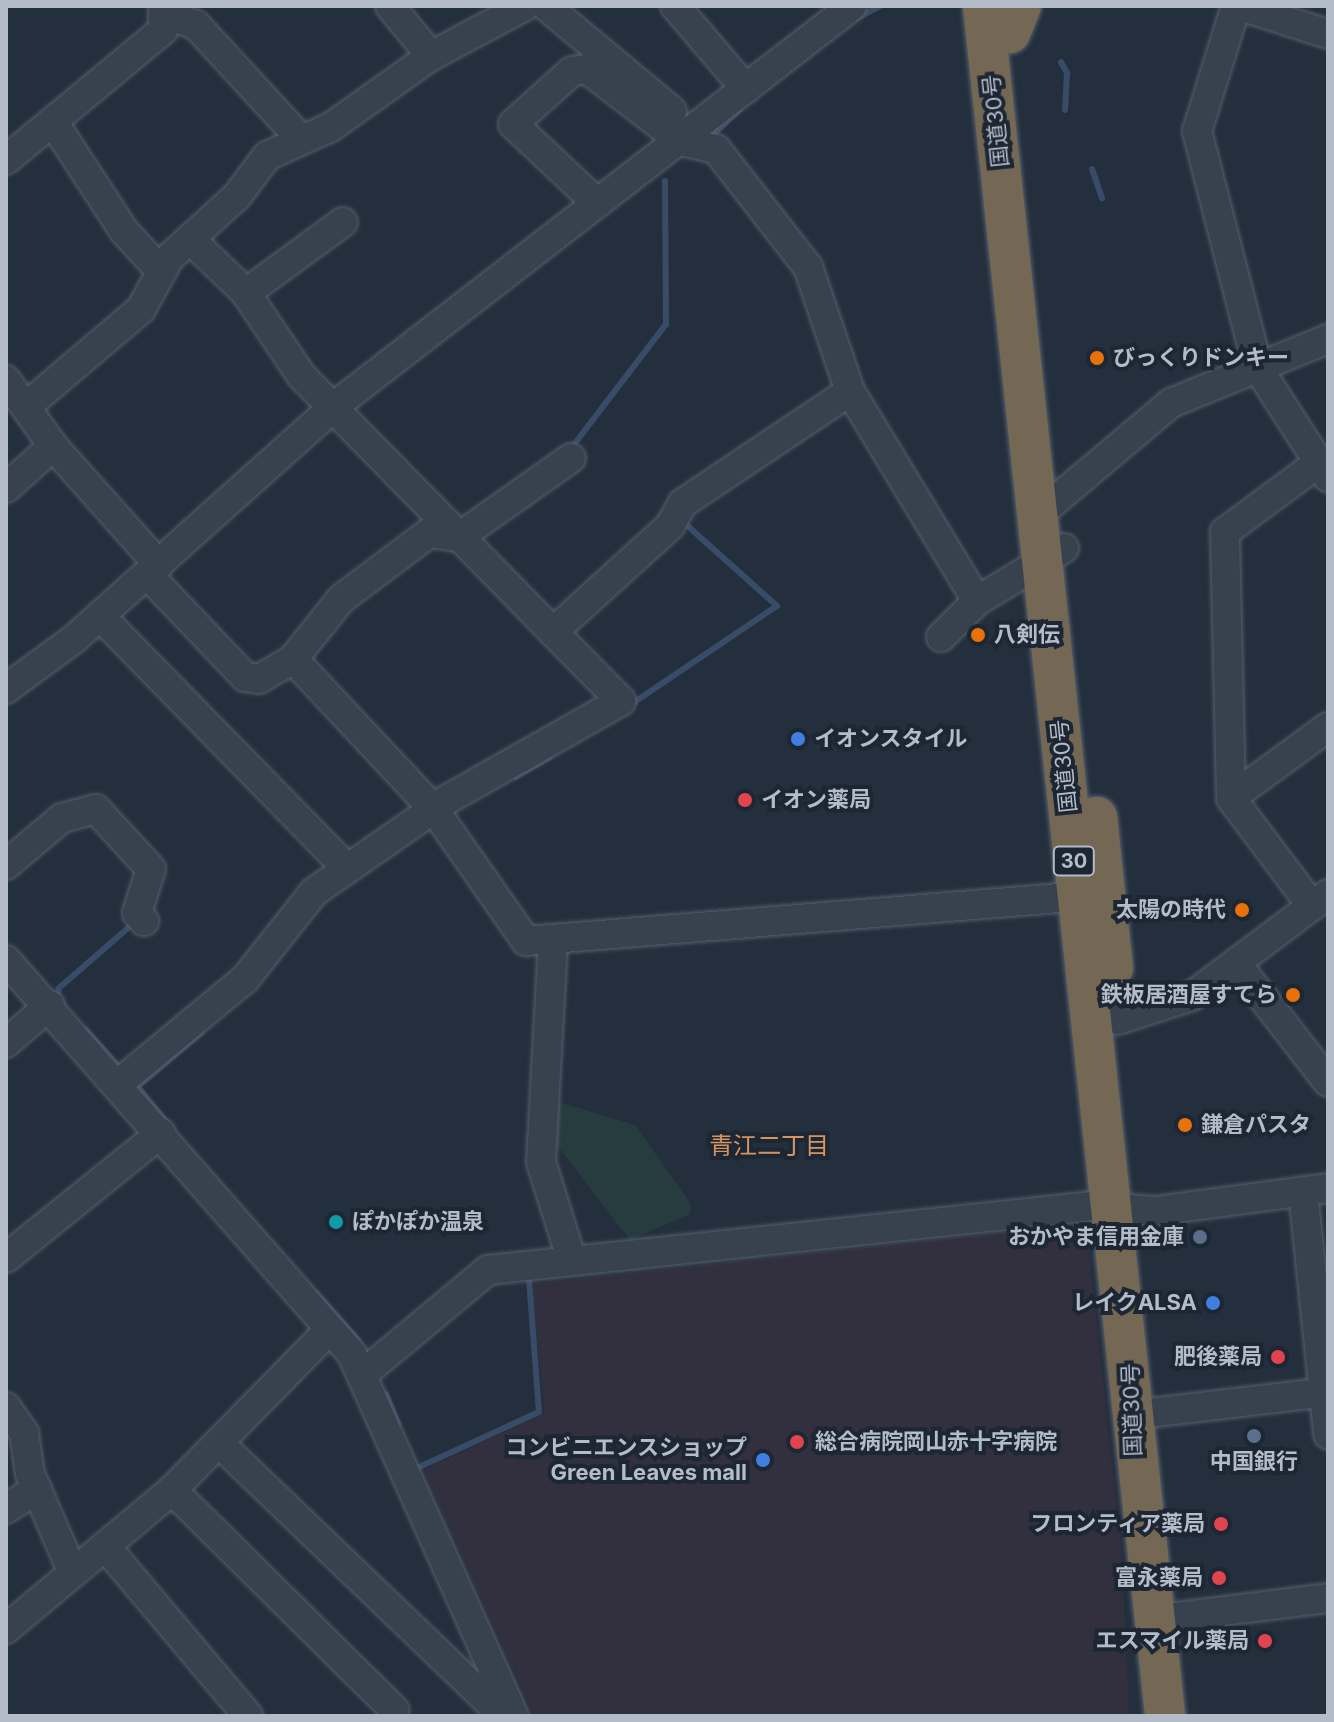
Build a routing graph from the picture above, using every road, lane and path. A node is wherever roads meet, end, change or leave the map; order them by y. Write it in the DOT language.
graph roads {
  1 [pos="390,6"];
  2 [pos="525,6"];
  3 [pos="546,6"];
  4 [pos="675,6"];
  5 [pos="852,6"];
  6 [pos="1238,6"];
  7 [pos="165,10"];
  8 [pos="1006,13"];
  9 [pos="1328,34"];
  10 [pos="431,56"];
  11 [pos="746,89"];
  12 [pos="55,125"];
  13 [pos="687,136"];
  14 [pos="300,138"];
  15 [pos="6,160"];
  16 [pos="597,203"];
  17 [pos="343,222"];
  18 [pos="190,239"];
  19 [pos="156,266"];
  20 [pos="246,293"];
  21 [pos="1328,339"];
  22 [pos="1258,368"];
  23 [pos="6,380"];
  24 [pos="850,391"];
  25 [pos="28,405"];
  26 [pos="336,405"];
  27 [pos="53,446"];
  28 [pos="571,458"];
  29 [pos="1322,471"];
  30 [pos="6,488"];
  31 [pos="1048,510"];
  32 [pos="455,533"];
  33 [pos="1054,551"];
  34 [pos="153,570"];
  35 [pos="977,601"];
  36 [pos="100,616"];
  37 [pos="553,632"];
  38 [pos="941,637"];
  39 [pos="296,656"];
  40 [pos="6,689"];
  41 [pos="1328,727"];
  42 [pos="1231,798"];
  43 [pos="440,810"];
  44 [pos="6,865"];
  45 [pos="347,868"];
  46 [pos="1092,896"];
  47 [pos="1320,900"];
  48 [pos="144,921"];
  49 [pos="553,941"];
  50 [pos="6,960"];
  51 [pos="1236,963"];
  52 [pos="50,1005"];
  53 [pos="1118,1020"];
  54 [pos="6,1043"];
  55 [pos="124,1079"];
  56 [pos="1328,1082"];
  57 [pos="161,1133"];
  58 [pos="1316,1190"];
  59 [pos="1125,1208"];
  60 [pos="6,1258"];
  61 [pos="571,1258"];
  62 [pos="329,1330"];
  63 [pos="363,1374"];
  64 [pos="1326,1392"];
  65 [pos="6,1407"];
  66 [pos="1144,1414"];
  67 [pos="1328,1435"];
  68 [pos="219,1443"];
  69 [pos="37,1489"];
  70 [pos="172,1490"];
  71 [pos="6,1509"];
  72 [pos="105,1546"];
  73 [pos="73,1573"];
  74 [pos="1328,1598"];
  75 [pos="1166,1618"];
  76 [pos="6,1629"];
  77 [pos="393,1714"];
  78 [pos="248,1716"];
  79 [pos="504,1716"];
  80 [pos="514,1716"];
  81 [pos="1165,1716"];
  82 [pos="1191,1716"];
  1 -- 10 [label="street"];
  2 -- 10 [label="street"];
  3 -- 13 [label="street"];
  4 -- 11 [label="street"];
  5 -- 11 [label="street"];
  6 -- 9 [label="street"];
  6 -- 22 [label="street"];
  7 -- 12 [label="street"];
  7 -- 14 [label="street"];
  8 -- 31 [label="highway, 国道30号 / 30"];
  10 -- 14 [label="street"];
  11 -- 13 [label="street"];
  12 -- 15 [label="street"];
  12 -- 19 [label="street"];
  13 -- 16 [label="street"];
  13 -- 16 [label="street"];
  13 -- 24 [label="street"];
  14 -- 18 [label="street"];
  16 -- 26 [label="street"];
  17 -- 20 [label="street"];
  18 -- 19 [label="street"];
  18 -- 20 [label="street"];
  19 -- 25 [label="street"];
  20 -- 26 [label="street"];
  21 -- 22 [label="street"];
  22 -- 29 [label="street"];
  22 -- 31 [label="street"];
  23 -- 25 [label="street"];
  24 -- 35 [label="street"];
  24 -- 37 [label="street"];
  25 -- 27 [label="street"];
  26 -- 32 [label="street"];
  26 -- 34 [label="street"];
  27 -- 30 [label="street"];
  27 -- 34 [label="street"];
  28 -- 32 [label="street"];
  29 -- 42 [label="street"];
  31 -- 33 [label="highway, 国道30号 / 30"];
  32 -- 37 [label="street"];
  32 -- 39 [label="street"];
  33 -- 35 [label="street"];
  33 -- 46 [label="highway, 国道30号 / 30"];
  34 -- 36 [label="street"];
  34 -- 39 [label="street"];
  35 -- 38 [label="street"];
  36 -- 40 [label="street"];
  36 -- 45 [label="street"];
  37 -- 43 [label="street"];
  39 -- 43 [label="street"];
  41 -- 42 [label="street"];
  42 -- 47 [label="street"];
  43 -- 45 [label="street"];
  43 -- 49 [label="street"];
  44 -- 48 [label="street"];
  45 -- 55 [label="street"];
  46 -- 49 [label="street"];
  46 -- 53 [label="highway, 国道30号 / 30"];
  46 -- 59 [label="highway, 国道30号 / 30"];
  47 -- 51 [label="street"];
  49 -- 61 [label="street"];
  50 -- 52 [label="street"];
  51 -- 53 [label="street"];
  51 -- 56 [label="street"];
  52 -- 54 [label="street"];
  52 -- 55 [label="street"];
  53 -- 59 [label="highway, 国道30号 / 30"];
  55 -- 57 [label="street"];
  57 -- 60 [label="street"];
  57 -- 62 [label="street"];
  58 -- 59 [label="street"];
  58 -- 64 [label="street"];
  59 -- 61 [label="street"];
  59 -- 66 [label="highway, 国道30号 / 30"];
  61 -- 63 [label="street"];
  62 -- 63 [label="street"];
  62 -- 68 [label="street"];
  63 -- 80 [label="street"];
  64 -- 66 [label="street"];
  64 -- 67 [label="street"];
  65 -- 69 [label="street"];
  66 -- 75 [label="highway, 国道30号 / 30"];
  68 -- 70 [label="street"];
  68 -- 79 [label="street"];
  69 -- 71 [label="street"];
  69 -- 73 [label="street"];
  70 -- 72 [label="street"];
  70 -- 77 [label="street"];
  72 -- 73 [label="street"];
  72 -- 78 [label="street"];
  73 -- 76 [label="street"];
  74 -- 75 [label="street"];
  75 -- 81 [label="highway, 国道30号 / 30"];
  75 -- 82 [label="highway, 国道30号 / 30"];
}
